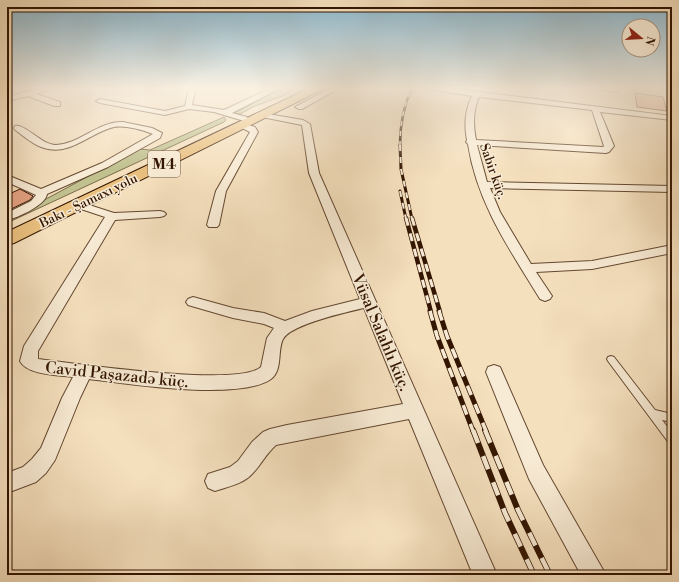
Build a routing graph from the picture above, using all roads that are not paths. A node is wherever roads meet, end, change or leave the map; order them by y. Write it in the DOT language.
graph roads {
  1 [pos="228,115"];
  2 [pos="258,115"];
  3 [pos="265,115"];
  4 [pos="470,115"];
  5 [pos="597,115"];
  6 [pos="648,115"];
  7 [pos="672,118"];
  8 [pos="243,122"];
  9 [pos="18,128"];
  10 [pos="470,142"];
  11 [pos="7,178"];
  12 [pos="484,185"];
  13 [pos="672,189"];
  14 [pos="41,193"];
  15 [pos="79,205"];
  16 [pos="160,214"];
  17 [pos="7,217"];
  18 [pos="111,218"];
  19 [pos="213,224"];
  20 [pos="7,229"];
  21 [pos="7,239"];
  22 [pos="672,249"];
  23 [pos="527,268"];
  24 [pos="545,296"];
  25 [pos="193,302"];
  26 [pos="369,302"];
  27 [pos="285,328"];
  28 [pos="611,359"];
  29 [pos="85,371"];
  30 [pos="494,372"];
  31 [pos="415,410"];
  32 [pos="650,412"];
  33 [pos="672,418"];
  34 [pos="672,440"];
  35 [pos="215,481"];
  36 [pos="7,483"];
  37 [pos="485,575"];
  38 [pos="594,575"];
  1 -- 8 [label="street"];
  2 -- 8 [label="highway, Bakı - Şamaxı yolu / M4"];
  3 -- 8 [label="highway, Bakı - Şamaxı yolu / M4"];
  3 -- 26 [label="street, Vüsal Salahlı küç."];
  4 -- 10 [label="street, Sabir küç."];
  5 -- 10 [label="street"];
  6 -- 7 [label="street"];
  8 -- 15 [label="highway, Bakı - Şamaxı yolu / M4"];
  8 -- 19 [label="street"];
  8 -- 20 [label="highway, Bakı - Şamaxı yolu / M4"];
  9 -- 14 [label="street"];
  10 -- 12 [label="street, Sabir küç."];
  11 -- 14 [label="street"];
  12 -- 13 [label="street"];
  12 -- 23 [label="street, Sabir küç."];
  14 -- 17 [label="street"];
  15 -- 18 [label="street"];
  15 -- 21 [label="highway, Bakı - Şamaxı yolu / M4"];
  16 -- 18 [label="street"];
  18 -- 29 [label="street, Cavid Paşazadə küç."];
  22 -- 23 [label="street"];
  23 -- 24 [label="street, Sabir küç."];
  25 -- 27 [label="street"];
  26 -- 27 [label="street"];
  26 -- 31 [label="street, Vüsal Salahlı küç."];
  27 -- 29 [label="street, Cavid Paşazadə küç."];
  28 -- 32 [label="lane"];
  29 -- 36 [label="street"];
  30 -- 38 [label="street"];
  31 -- 35 [label="street"];
  31 -- 37 [label="street, Vüsal Salahlı küç."];
  32 -- 33 [label="lane"];
  32 -- 34 [label="lane"];
}
